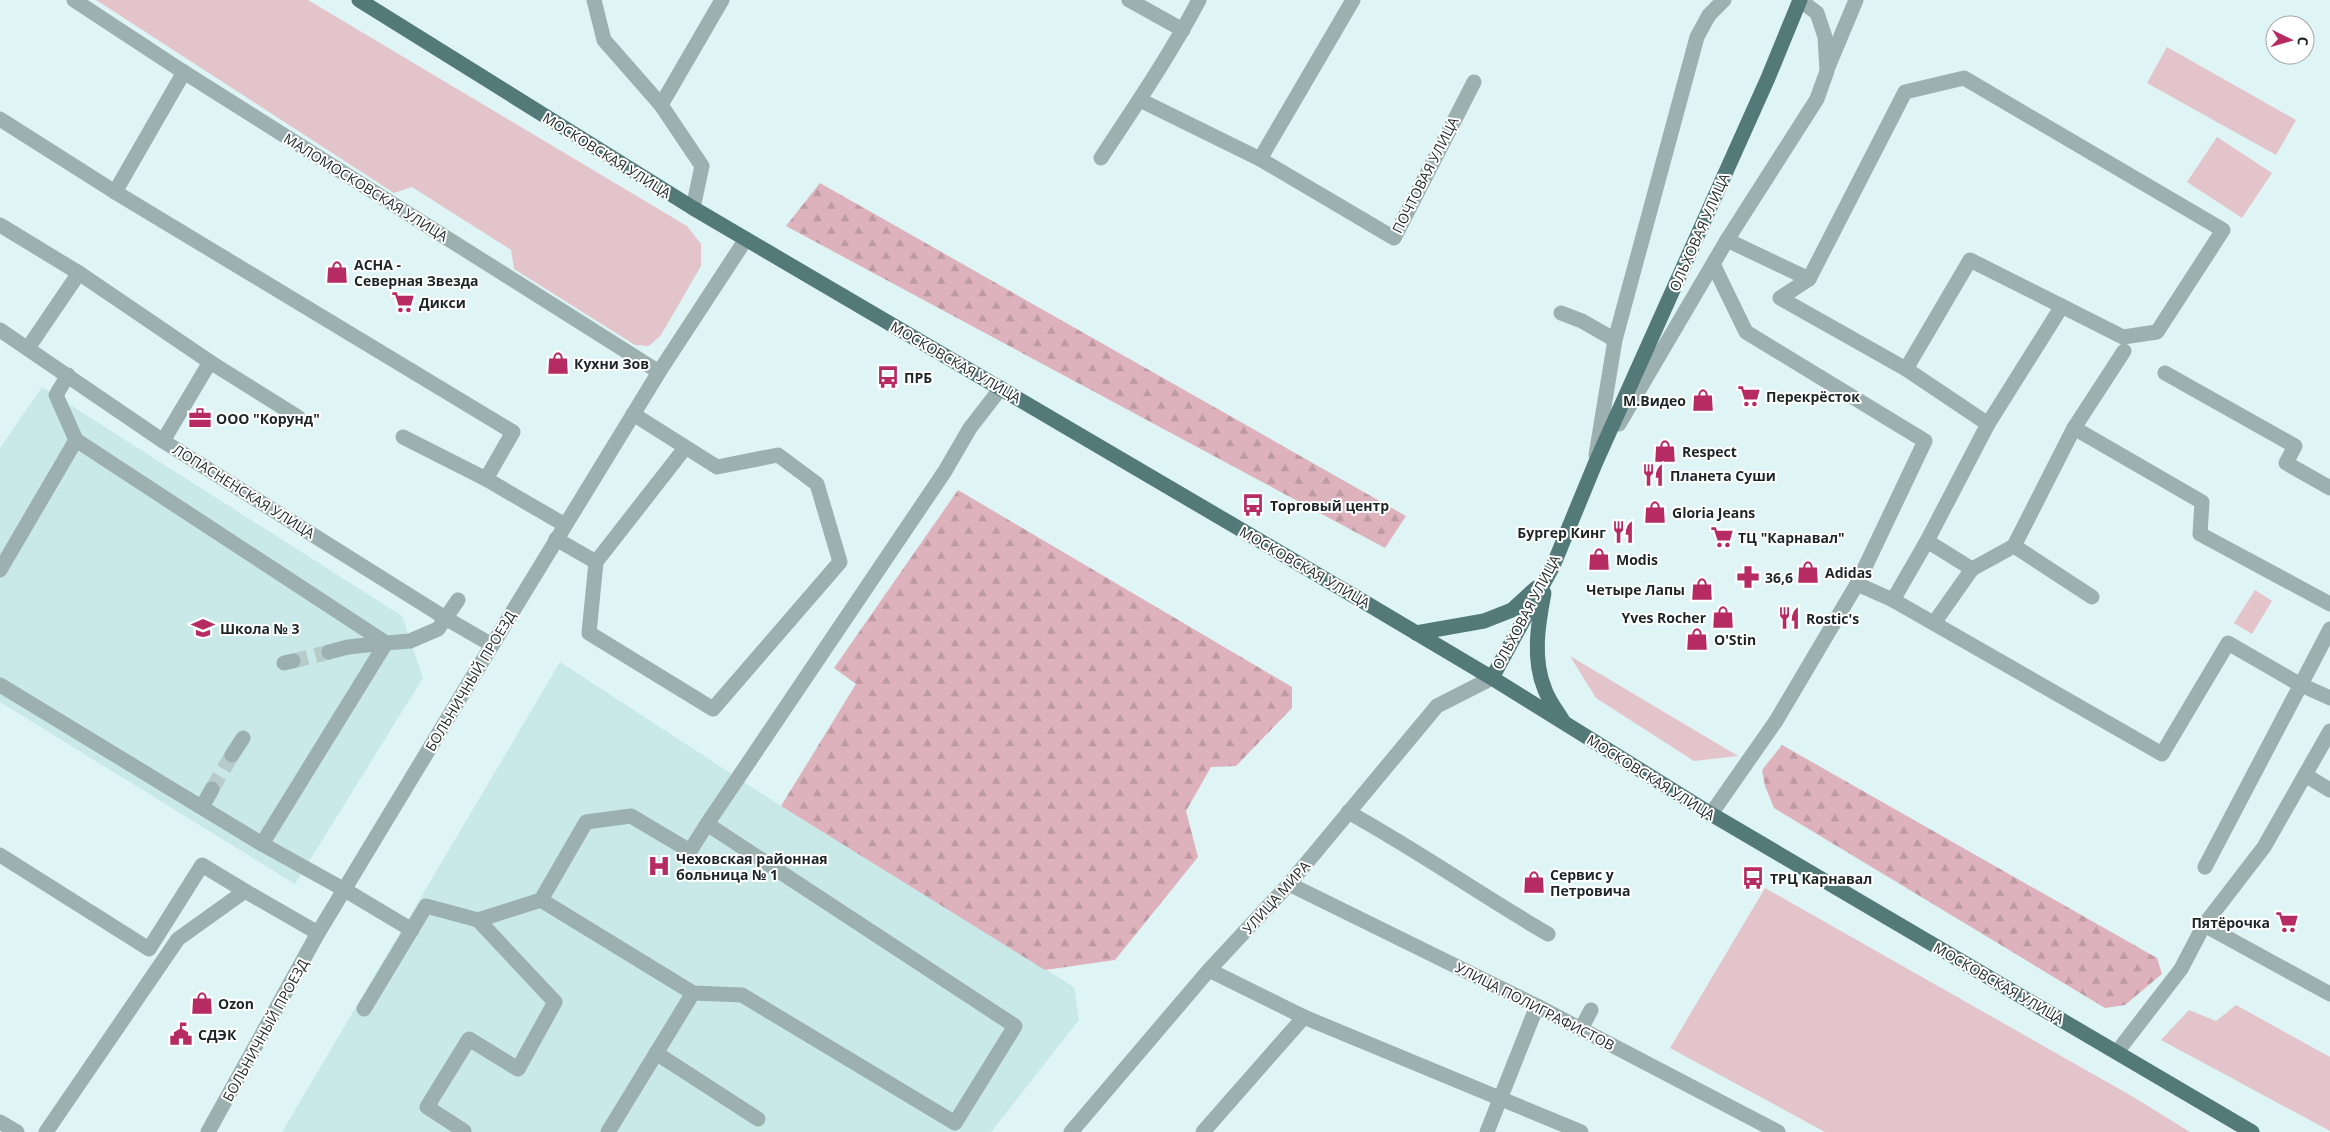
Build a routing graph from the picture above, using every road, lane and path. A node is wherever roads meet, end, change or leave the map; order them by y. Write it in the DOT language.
graph roads {
  1 [pos="74,0"];
  2 [pos="359,0"];
  3 [pos="594,0"];
  4 [pos="722,0"];
  5 [pos="1129,0"];
  6 [pos="1199,0"];
  7 [pos="1353,0"];
  8 [pos="1724,0"];
  9 [pos="1800,0"];
  10 [pos="1856,0"];
  11 [pos="1183,30"];
  12 [pos="1827,71"];
  13 [pos="184,72"];
  14 [pos="1474,82"];
  15 [pos="1140,100"];
  16 [pos="661,105"];
  17 [pos="0,120"];
  18 [pos="1101,158"];
  19 [pos="1260,159"];
  20 [pos="115,192"];
  21 [pos="693,208"];
  22 [pos="0,226"];
  23 [pos="746,239"];
  24 [pos="1727,240"];
  25 [pos="1713,264"];
  26 [pos="78,273"];
  27 [pos="1809,279"];
  28 [pos="2062,306"];
  29 [pos="1561,313"];
  30 [pos="0,330"];
  31 [pos="1615,340"];
  32 [pos="28,348"];
  33 [pos="2124,351"];
  34 [pos="210,362"];
  35 [pos="1906,369"];
  36 [pos="659,372"];
  37 [pos="2165,373"];
  38 [pos="68,376"];
  39 [pos="1000,388"];
  40 [pos="633,414"];
  41 [pos="298,417"];
  42 [pos="1988,424"];
  43 [pos="2074,428"];
  44 [pos="402,437"];
  45 [pos="76,440"];
  46 [pos="163,441"];
  47 [pos="686,448"];
  48 [pos="1595,464"];
  49 [pos="486,479"];
  50 [pos="2330,488"];
  51 [pos="565,525"];
  52 [pos="556,539"];
  53 [pos="1927,541"];
  54 [pos="2014,546"];
  55 [pos="596,562"];
  56 [pos="1972,569"];
  57 [pos="0,570"];
  58 [pos="1546,578"];
  59 [pos="1857,584"];
  60 [pos="2092,596"];
  61 [pos="458,600"];
  62 [pos="1893,600"];
  63 [pos="2330,604"];
  64 [pos="446,619"];
  65 [pos="1934,623"];
  66 [pos="2330,629"];
  67 [pos="1416,633"];
  68 [pos="386,644"];
  69 [pos="492,645"];
  70 [pos="329,652"];
  71 [pos="1492,678"];
  72 [pos="2299,684"];
  73 [pos="0,685"];
  74 [pos="2330,698"];
  75 [pos="1563,722"];
  76 [pos="2330,732"];
  77 [pos="243,738"];
  78 [pos="232,755"];
  79 [pos="2305,775"];
  80 [pos="212,789"];
  81 [pos="2330,790"];
  82 [pos="202,807"];
  83 [pos="1348,812"];
  84 [pos="1711,814"];
  85 [pos="707,824"];
  86 [pos="262,844"];
  87 [pos="0,855"];
  88 [pos="2205,867"];
  89 [pos="1289,884"];
  90 [pos="245,890"];
  91 [pos="345,890"];
  92 [pos="541,900"];
  93 [pos="478,920"];
  94 [pos="2204,925"];
  95 [pos="412,930"];
  96 [pos="318,933"];
  97 [pos="1548,934"];
  98 [pos="1209,970"];
  99 [pos="693,993"];
  100 [pos="2330,994"];
  101 [pos="1537,1006"];
  102 [pos="364,1009"];
  103 [pos="1591,1010"];
  104 [pos="1304,1017"];
  105 [pos="1581,1029"];
  106 [pos="2117,1052"];
  107 [pos="656,1053"];
  108 [pos="1502,1098"];
  109 [pos="758,1119"];
  110 [pos="0,1122"];
  111 [pos="1750,1126"];
  112 [pos="17,1132"];
  113 [pos="46,1132"];
  114 [pos="208,1132"];
  115 [pos="464,1132"];
  116 [pos="608,1132"];
  117 [pos="1071,1132"];
  118 [pos="1203,1132"];
  119 [pos="1487,1132"];
  120 [pos="1581,1132"];
  121 [pos="1778,1132"];
  122 [pos="2252,1132"];
  1 -- 13 [label="street, МАЛОМОСКОВСКАЯ УЛИЦА"];
  2 -- 21 [label="main road, МОСКОВСКАЯ УЛИЦА"];
  3 -- 16 [label="street"];
  4 -- 16 [label="street"];
  5 -- 11 [label="street"];
  6 -- 11 [label="street"];
  7 -- 19 [label="street"];
  8 -- 31 [label="street, ОЛЬХОВАЯ УЛИЦА"];
  9 -- 12 [label="street, ОЛЬХОВАЯ УЛИЦА"];
  9 -- 48 [label="main road, ОЛЬХОВАЯ УЛИЦА"];
  10 -- 12 [label="street, ОЛЬХОВАЯ УЛИЦА"];
  11 -- 15 [label="street"];
  12 -- 24 [label="street, ОЛЬХОВАЯ УЛИЦА"];
  13 -- 20 [label="street"];
  13 -- 36 [label="street, МАЛОМОСКОВСКАЯ УЛИЦА"];
  14 -- 19 [label="street, ПОЧТОВАЯ УЛИЦА"];
  15 -- 18 [label="street"];
  15 -- 19 [label="street, ПОЧТОВАЯ УЛИЦА"];
  16 -- 21 [label="street"];
  17 -- 20 [label="street"];
  20 -- 49 [label="street"];
  21 -- 23 [label="main road, МОСКОВСКАЯ УЛИЦА"];
  22 -- 26 [label="street"];
  23 -- 36 [label="street, БОЛЬНИЧНЫЙ ПРОЕЗД"];
  23 -- 39 [label="main road, МОСКОВСКАЯ УЛИЦА"];
  24 -- 25 [label="street, ОЛЬХОВАЯ УЛИЦА"];
  24 -- 27 [label="street"];
  25 -- 48 [label="street, ОЛЬХОВАЯ УЛИЦА"];
  25 -- 59 [label="street"];
  26 -- 32 [label="street"];
  26 -- 34 [label="street"];
  27 -- 28 [label="street"];
  27 -- 35 [label="street"];
  28 -- 35 [label="street"];
  28 -- 42 [label="street"];
  29 -- 31 [label="street"];
  30 -- 32 [label="street, ЛОПАСНЕНСКАЯ УЛИЦА"];
  31 -- 48 [label="street, ОЛЬХОВАЯ УЛИЦА"];
  32 -- 38 [label="street, ЛОПАСНЕНСКАЯ УЛИЦА"];
  33 -- 43 [label="street"];
  34 -- 41 [label="street"];
  34 -- 46 [label="street"];
  35 -- 42 [label="street"];
  36 -- 40 [label="street, БОЛЬНИЧНЫЙ ПРОЕЗД"];
  37 -- 50 [label="street"];
  38 -- 45 [label="street"];
  38 -- 46 [label="street, ЛОПАСНЕНСКАЯ УЛИЦА"];
  39 -- 67 [label="main road, МОСКОВСКАЯ УЛИЦА"];
  39 -- 85 [label="street"];
  40 -- 47 [label="street"];
  40 -- 51 [label="street, БОЛЬНИЧНЫЙ ПРОЕЗД"];
  42 -- 53 [label="street"];
  43 -- 54 [label="street"];
  43 -- 63 [label="street"];
  44 -- 49 [label="street"];
  45 -- 57 [label="street"];
  45 -- 68 [label="street"];
  46 -- 64 [label="street, ЛОПАСНЕНСКАЯ УЛИЦА"];
  47 -- 55 [label="street"];
  47 -- 55 [label="street"];
  48 -- 58 [label="main road, ОЛЬХОВАЯ УЛИЦА"];
  49 -- 51 [label="street"];
  51 -- 52 [label="street, БОЛЬНИЧНЫЙ ПРОЕЗД"];
  52 -- 55 [label="street"];
  52 -- 69 [label="street, БОЛЬНИЧНЫЙ ПРОЕЗД"];
  53 -- 56 [label="street"];
  53 -- 62 [label="street"];
  54 -- 56 [label="street"];
  54 -- 60 [label="street"];
  56 -- 65 [label="street"];
  58 -- 67 [label="main road"];
  58 -- 71 [label="main road, ОЛЬХОВАЯ УЛИЦА"];
  58 -- 75 [label="main road"];
  59 -- 62 [label="street"];
  59 -- 84 [label="street"];
  61 -- 64 [label="street"];
  62 -- 65 [label="street"];
  64 -- 68 [label="street"];
  64 -- 69 [label="street, ЛОПАСНЕНСКАЯ УЛИЦА"];
  65 -- 72 [label="street"];
  66 -- 72 [label="street"];
  67 -- 71 [label="main road, МОСКОВСКАЯ УЛИЦА"];
  68 -- 70 [label="street"];
  68 -- 86 [label="street"];
  69 -- 91 [label="street, БОЛЬНИЧНЫЙ ПРОЕЗД"];
  71 -- 75 [label="main road, МОСКОВСКАЯ УЛИЦА"];
  71 -- 83 [label="street, УЛИЦА МИРА"];
  72 -- 74 [label="street"];
  72 -- 88 [label="street"];
  73 -- 82 [label="street"];
  75 -- 84 [label="main road, МОСКОВСКАЯ УЛИЦА"];
  76 -- 79 [label="street"];
  77 -- 78 [label="street"];
  79 -- 81 [label="street"];
  79 -- 94 [label="street"];
  80 -- 82 [label="street"];
  82 -- 86 [label="street"];
  83 -- 89 [label="street, УЛИЦА МИРА"];
  83 -- 97 [label="street"];
  84 -- 106 [label="main road, МОСКОВСКАЯ УЛИЦА"];
  85 -- 92 [label="street"];
  85 -- 99 [label="street"];
  86 -- 91 [label="street"];
  87 -- 90 [label="street"];
  89 -- 98 [label="street, УЛИЦА МИРА"];
  89 -- 101 [label="street, УЛИЦА ПОЛИГРАФИСТОВ"];
  90 -- 96 [label="street"];
  90 -- 113 [label="street"];
  91 -- 95 [label="street"];
  91 -- 96 [label="street, БОЛЬНИЧНЫЙ ПРОЕЗД"];
  92 -- 93 [label="street"];
  92 -- 99 [label="street"];
  93 -- 95 [label="street"];
  93 -- 115 [label="street"];
  94 -- 100 [label="street"];
  94 -- 106 [label="street"];
  95 -- 102 [label="street"];
  96 -- 114 [label="street, БОЛЬНИЧНЫЙ ПРОЕЗД"];
  98 -- 104 [label="street"];
  98 -- 117 [label="street, УЛИЦА МИРА"];
  99 -- 107 [label="street"];
  101 -- 105 [label="street, УЛИЦА ПОЛИГРАФИСТОВ"];
  101 -- 108 [label="street"];
  103 -- 105 [label="street"];
  104 -- 108 [label="street"];
  104 -- 118 [label="street"];
  105 -- 111 [label="street, УЛИЦА ПОЛИГРАФИСТОВ"];
  106 -- 122 [label="main road, МОСКОВСКАЯ УЛИЦА"];
  107 -- 109 [label="street"];
  107 -- 116 [label="street"];
  108 -- 119 [label="street"];
  108 -- 120 [label="street"];
  110 -- 112 [label="street"];
  111 -- 121 [label="street, УЛИЦА ПОЛИГРАФИСТОВ"];
}
